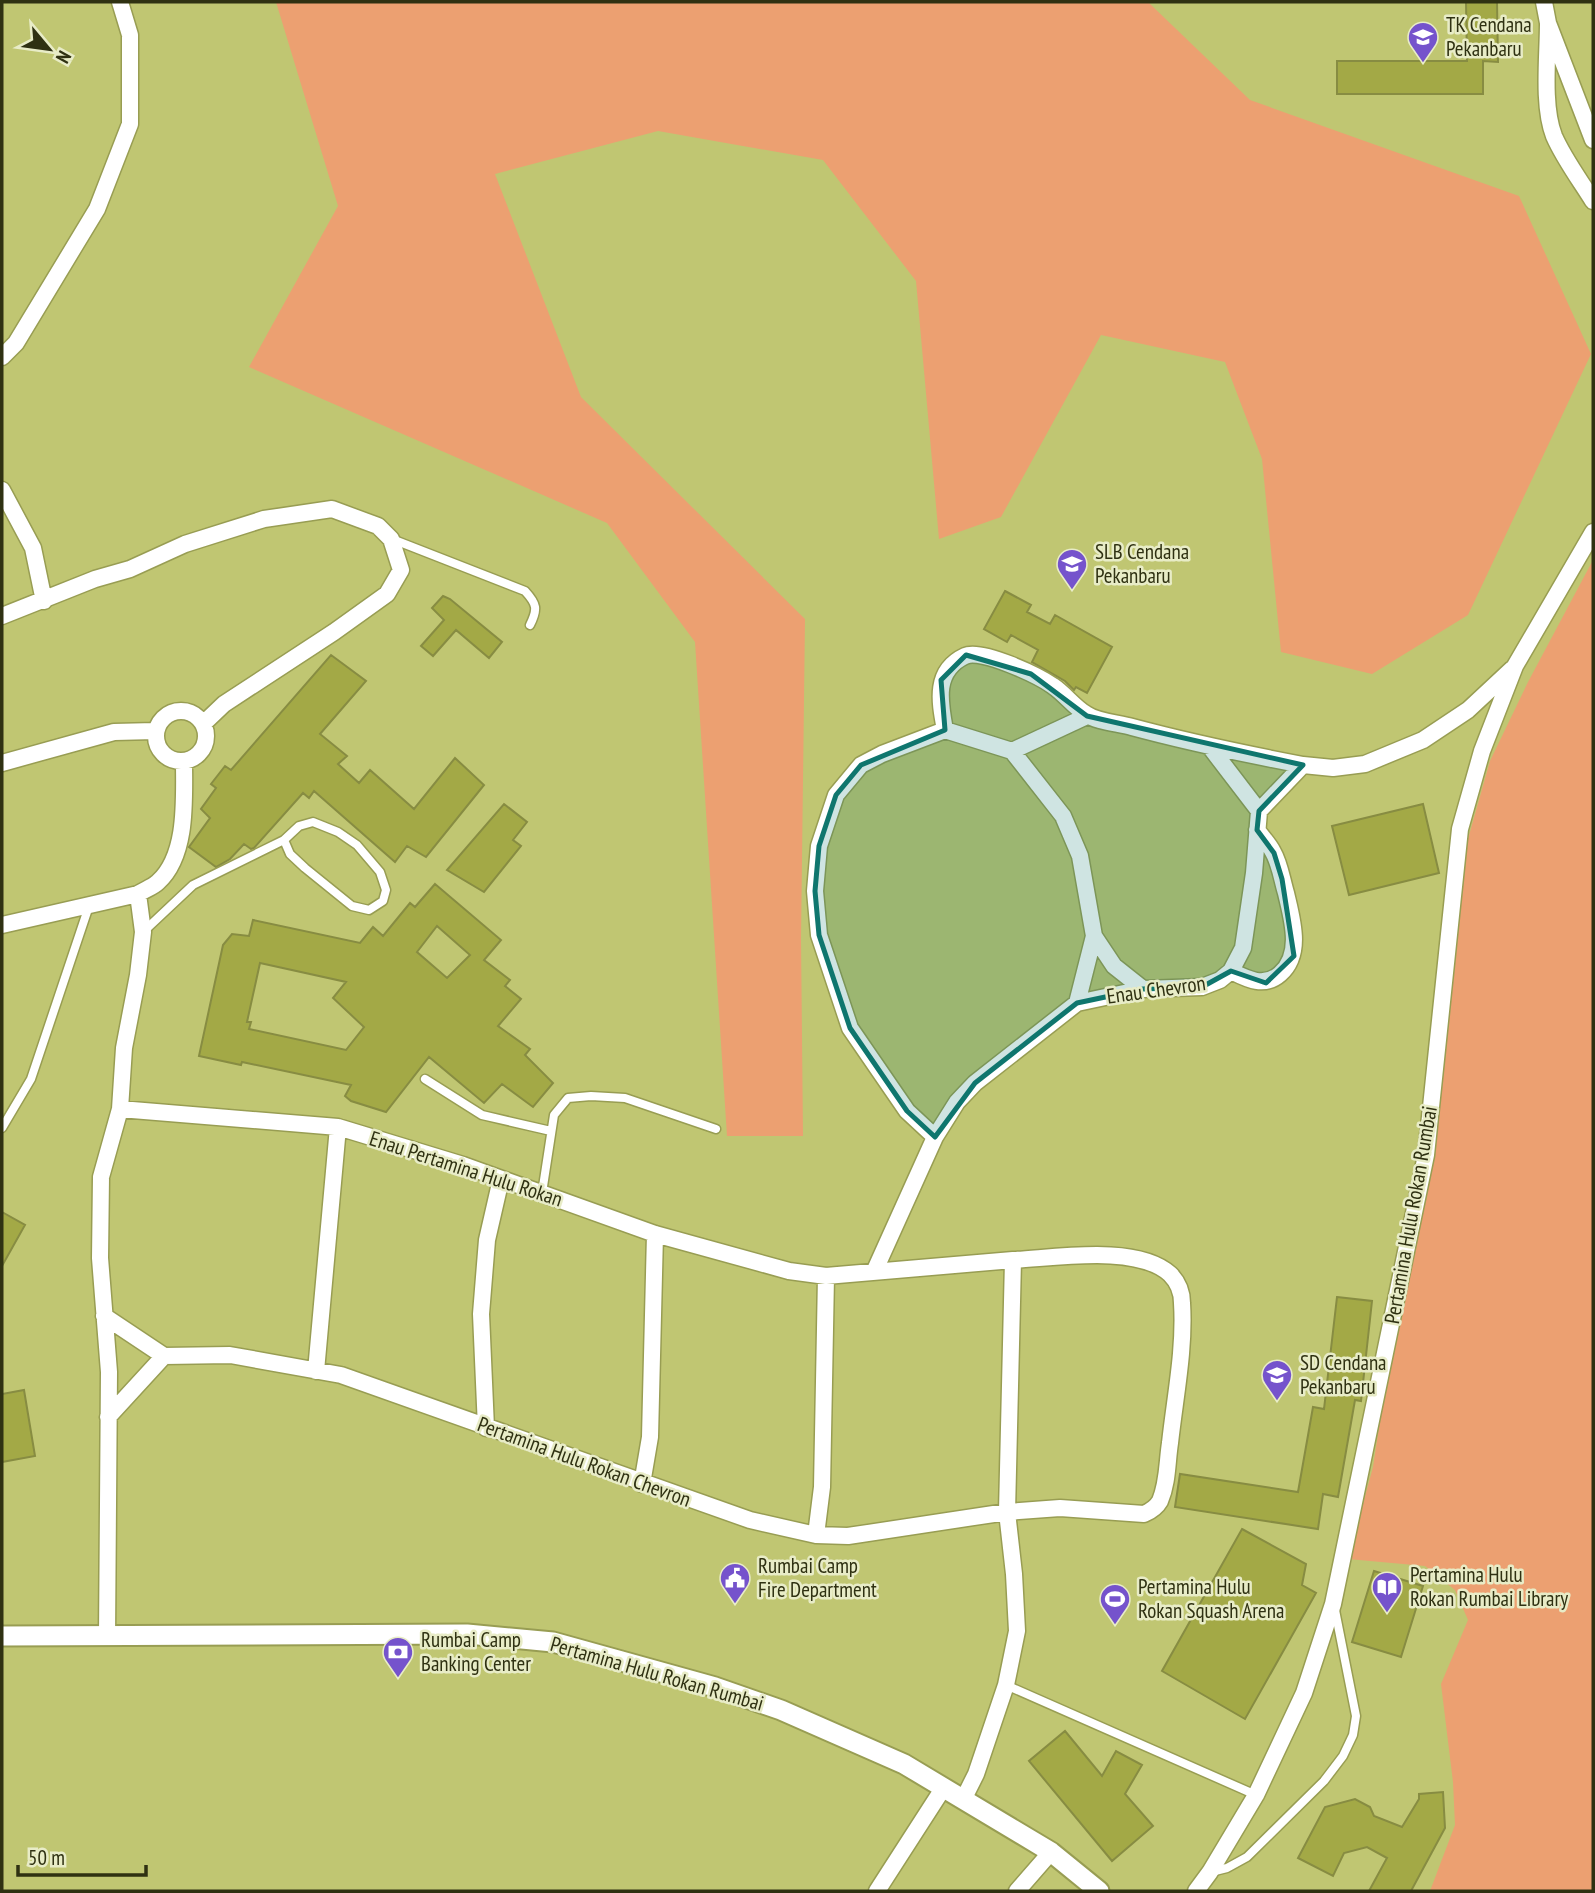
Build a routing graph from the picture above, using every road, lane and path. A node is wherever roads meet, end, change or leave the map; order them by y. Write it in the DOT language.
graph roads {
  1 [pos="120,2"];
  2 [pos="1544,2"];
  3 [pos="1549,23"];
  4 [pos="1593,140"];
  5 [pos="1593,201"];
  6 [pos="2,357"];
  7 [pos="2,490"];
  8 [pos="1593,532"];
  9 [pos="391,539"];
  10 [pos="44,601"];
  11 [pos="2,616"];
  12 [pos="530,625"];
  13 [pos="1515,666"];
  14 [pos="1087,716"];
  15 [pos="203,724"];
  16 [pos="945,730"];
  17 [pos="155,731"];
  18 [pos="1210,747"];
  19 [pos="1012,751"];
  20 [pos="184,761"];
  21 [pos="2,763"];
  22 [pos="1303,765"];
  23 [pos="1259,811"];
  24 [pos="1257,830"];
  25 [pos="284,840"];
  26 [pos="138,894"];
  27 [pos="89,906"];
  28 [pos="2,926"];
  29 [pos="143,932"];
  30 [pos="1094,936"];
  31 [pos="1231,971"];
  32 [pos="1143,989"];
  33 [pos="1077,1003"];
  34 [pos="425,1079"];
  35 [pos="120,1109"];
  36 [pos="338,1127"];
  37 [pos="2,1128"];
  38 [pos="716,1129"];
  39 [pos="551,1131"];
  40 [pos="935,1138"];
  41 [pos="501,1179"];
  42 [pos="542,1194"];
  43 [pos="655,1234"];
  44 [pos="1013,1260"];
  45 [pos="875,1270"];
  46 [pos="826,1276"];
  47 [pos="104,1316"];
  48 [pos="164,1356"];
  49 [pos="316,1371"];
  50 [pos="108,1417"];
  51 [pos="486,1428"];
  52 [pos="642,1484"];
  53 [pos="1007,1512"];
  54 [pos="816,1535"];
  55 [pos="1334,1604"];
  56 [pos="2,1636"];
  57 [pos="107,1637"];
  58 [pos="1006,1685"];
  59 [pos="944,1787"];
  60 [pos="1256,1795"];
  61 [pos="964,1798"];
  62 [pos="1051,1852"];
  63 [pos="1210,1872"];
  64 [pos="1099,1890"];
  65 [pos="877,1891"];
  66 [pos="1017,1891"];
  67 [pos="1196,1891"];
  1 -- 6 [label="street"];
  2 -- 3 [label="street"];
  3 -- 4 [label="street"];
  3 -- 5 [label="street"];
  7 -- 10 [label="street"];
  8 -- 13 [label="street, Pertamina Hulu Rokan Rumbai"];
  9 -- 10 [label="street"];
  9 -- 12 [label="lane"];
  9 -- 15 [label="street"];
  10 -- 11 [label="street"];
  13 -- 22 [label="street"];
  13 -- 55 [label="street, Pertamina Hulu Rokan Rumbai"];
  14 -- 16 [label="street"];
  14 -- 18 [label="street"];
  14 -- 19 [label="street"];
  15 -- 17 [label="street"];
  15 -- 20 [label="street"];
  16 -- 19 [label="street"];
  16 -- 40 [label="street"];
  17 -- 20 [label="street"];
  17 -- 21 [label="street"];
  18 -- 22 [label="street"];
  18 -- 23 [label="street"];
  19 -- 30 [label="street"];
  20 -- 26 [label="street"];
  22 -- 23 [label="street"];
  23 -- 24 [label="street, Enau Chevron"];
  24 -- 31 [label="street, Enau Chevron"];
  24 -- 31 [label="street"];
  25 -- 25 [label="lane"];
  25 -- 29 [label="lane"];
  26 -- 27 [label="street"];
  26 -- 29 [label="street"];
  27 -- 28 [label="street"];
  27 -- 37 [label="lane"];
  29 -- 35 [label="street"];
  30 -- 32 [label="street"];
  30 -- 33 [label="street"];
  31 -- 32 [label="street, Enau Chevron"];
  32 -- 33 [label="street, Enau Chevron"];
  33 -- 40 [label="street, Enau Chevron"];
  34 -- 39 [label="lane"];
  35 -- 36 [label="street, Enau Pertamina Hulu Rokan"];
  35 -- 47 [label="street"];
  36 -- 41 [label="street, Enau Pertamina Hulu Rokan"];
  36 -- 49 [label="street"];
  38 -- 39 [label="lane"];
  39 -- 42 [label="lane"];
  40 -- 45 [label="street, Enau Chevron"];
  41 -- 42 [label="street, Enau Pertamina Hulu Rokan"];
  41 -- 51 [label="street"];
  42 -- 43 [label="street, Enau Pertamina Hulu Rokan"];
  43 -- 46 [label="street, Enau Pertamina Hulu Rokan"];
  43 -- 52 [label="street"];
  44 -- 45 [label="street, Enau Pertamina Hulu Rokan"];
  44 -- 53 [label="street"];
  44 -- 53 [label="street, Pertamina Hulu Rokan Chevron"];
  45 -- 46 [label="street, Enau Pertamina Hulu Rokan"];
  46 -- 54 [label="street"];
  47 -- 48 [label="street"];
  47 -- 50 [label="street"];
  48 -- 49 [label="street, Pertamina Hulu Rokan Chevron"];
  48 -- 50 [label="street"];
  49 -- 51 [label="street, Pertamina Hulu Rokan Chevron"];
  50 -- 57 [label="street"];
  51 -- 52 [label="street, Pertamina Hulu Rokan Chevron"];
  52 -- 54 [label="street, Pertamina Hulu Rokan Chevron"];
  53 -- 54 [label="street, Pertamina Hulu Rokan Chevron"];
  53 -- 58 [label="street"];
  55 -- 60 [label="street, Pertamina Hulu Rokan Rumbai"];
  55 -- 63 [label="lane"];
  56 -- 57 [label="street, Pertamina Hulu Rokan Rumbai"];
  57 -- 59 [label="street, Pertamina Hulu Rokan Rumbai"];
  58 -- 60 [label="lane"];
  58 -- 61 [label="street"];
  59 -- 61 [label="street, Pertamina Hulu Rokan Rumbai"];
  59 -- 65 [label="street"];
  60 -- 63 [label="street, Pertamina Hulu Rokan Rumbai"];
  61 -- 62 [label="street, Pertamina Hulu Rokan Rumbai"];
  62 -- 64 [label="street, Pertamina Hulu Rokan Rumbai"];
  62 -- 66 [label="street"];
  63 -- 67 [label="street, Pertamina Hulu Rokan Rumbai"];
}
